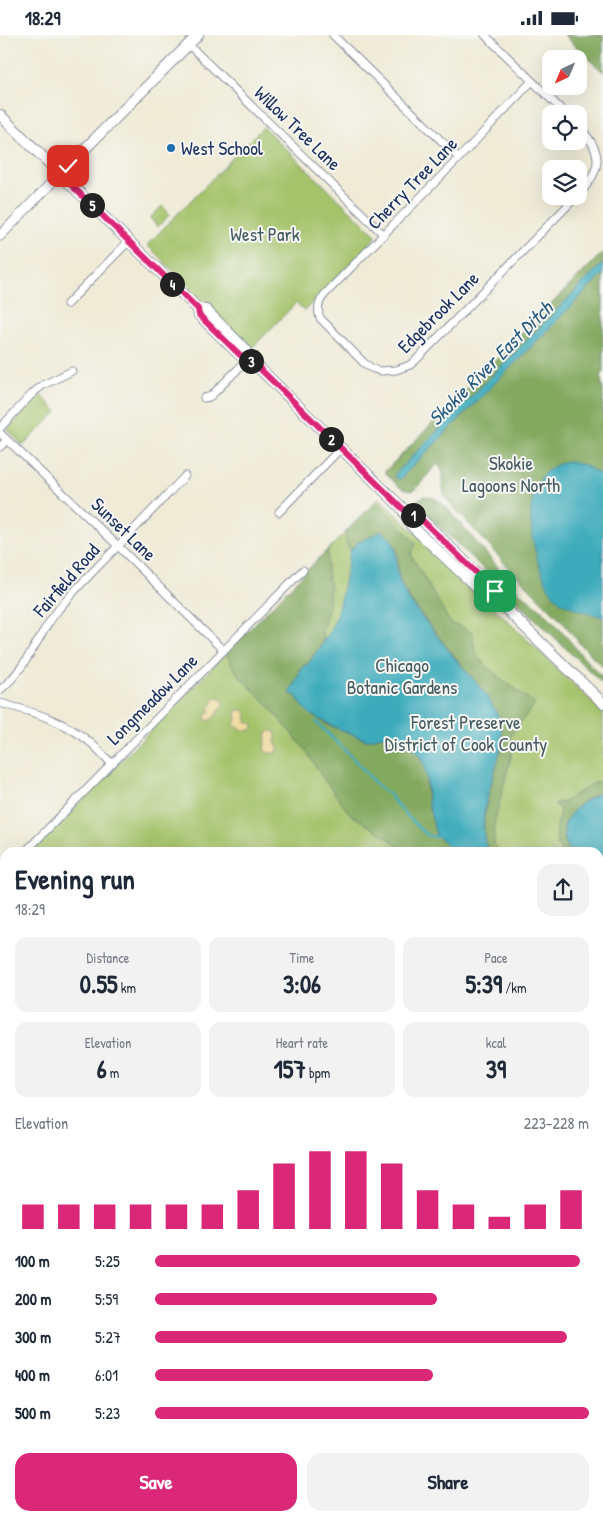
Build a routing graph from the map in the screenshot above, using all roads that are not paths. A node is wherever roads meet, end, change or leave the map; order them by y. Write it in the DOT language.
graph roads {
  1 [pos="198,35"];
  2 [pos="333,35"];
  3 [pos="485,35"];
  4 [pos="188,44"];
  5 [pos="532,81"];
  6 [pos="557,105"];
  7 [pos="0,115"];
  8 [pos="587,135"];
  9 [pos="459,158"];
  10 [pos="60,174"];
  11 [pos="587,184"];
  12 [pos="568,205"];
  13 [pos="384,235"];
  14 [pos="0,236"];
  15 [pos="129,241"];
  16 [pos="67,304"];
  17 [pos="318,308"];
  18 [pos="249,358"];
  19 [pos="72,371"];
  20 [pos="204,398"];
  21 [pos="0,428"];
  22 [pos="0,433"];
  23 [pos="6,440"];
  24 [pos="0,447"];
  25 [pos="341,448"];
  26 [pos="185,476"];
  27 [pos="279,512"];
  28 [pos="118,546"];
  29 [pos="303,569"];
  30 [pos="223,650"];
  31 [pos="0,690"];
  32 [pos="0,703"];
  33 [pos="603,703"];
  34 [pos="111,763"];
  35 [pos="30,847"];
  1 -- 4 [label="main road"];
  2 -- 9 [label="street"];
  3 -- 5 [label="street"];
  4 -- 10 [label="main road"];
  4 -- 13 [label="street, Willow Tree Lane"];
  5 -- 6 [label="street"];
  5 -- 9 [label="street, Cherry Tree Lane"];
  7 -- 10 [label="main road"];
  8 -- 11 [label="street, Edgebrook Lane"];
  9 -- 13 [label="street, Cherry Tree Lane"];
  10 -- 14 [label="street"];
  10 -- 15 [label="main road"];
  12 -- 17 [label="street, Edgebrook Lane"];
  13 -- 17 [label="street, Cherry Tree Lane"];
  15 -- 16 [label="street"];
  15 -- 18 [label="main road"];
  18 -- 20 [label="street"];
  18 -- 25 [label="main road"];
  19 -- 21 [label="street"];
  22 -- 23 [label="street, Sunset Lane"];
  23 -- 24 [label="street"];
  23 -- 28 [label="street, Sunset Lane"];
  25 -- 27 [label="street"];
  25 -- 33 [label="main road"];
  26 -- 28 [label="street, Fairfield Road"];
  28 -- 30 [label="street, Sunset Lane"];
  28 -- 31 [label="street, Fairfield Road"];
  29 -- 30 [label="street, Longmeadow Lane"];
  30 -- 34 [label="street, Longmeadow Lane"];
  32 -- 34 [label="street"];
  34 -- 35 [label="street, Longmeadow Lane"];
}
